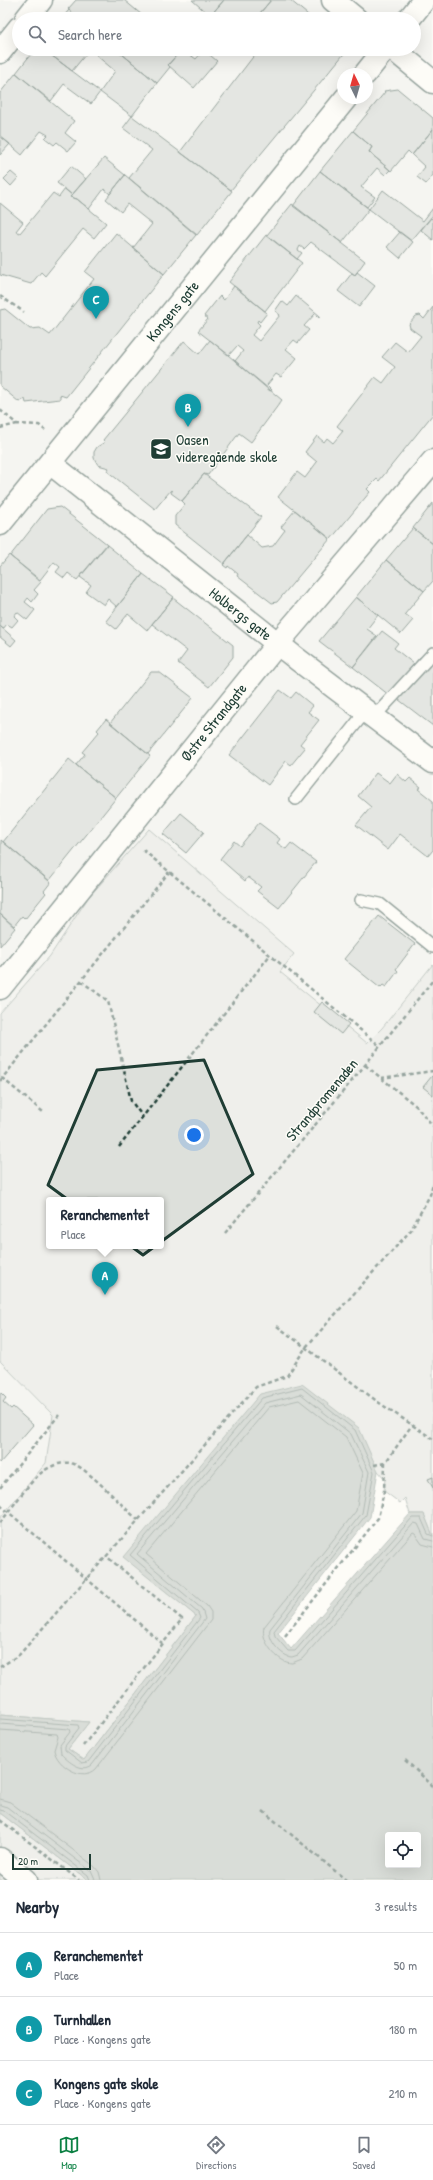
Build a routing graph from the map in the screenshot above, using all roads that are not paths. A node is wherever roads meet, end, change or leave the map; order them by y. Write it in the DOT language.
graph roads {
  1 [pos="41,0"];
  2 [pos="333,0"];
  3 [pos="424,0"];
  4 [pos="32,12"];
  5 [pos="348,12"];
  6 [pos="415,12"];
  7 [pos="12,37"];
  8 [pos="0,52"];
  9 [pos="379,56"];
  10 [pos="401,56"];
  11 [pos="370,68"];
  12 [pos="433,82"];
  13 [pos="341,104"];
  14 [pos="433,461"];
  15 [pos="50,463"];
  16 [pos="0,524"];
  17 [pos="278,644"];
  18 [pos="433,653"];
  19 [pos="370,714"];
  20 [pos="433,762"];
  21 [pos="296,799"];
  22 [pos="361,900"];
  23 [pos="433,947"];
  24 [pos="0,988"];
  25 [pos="0,1859"];
  26 [pos="26,1880"];
  1 -- 4 [label="street"];
  2 -- 5 [label="street"];
  3 -- 6 [label="street"];
  7 -- 8 [label="street"];
  9 -- 11 [label="street"];
  10 -- 12 [label="street"];
  13 -- 15 [label="street, Kongens gate"];
  14 -- 17 [label="street, Østre Strandgate"];
  15 -- 16 [label="street, Kongens gate"];
  15 -- 17 [label="street, Holbergs gate"];
  17 -- 19 [label="street, Holbergs gate"];
  17 -- 24 [label="street, Østre Strandgate"];
  18 -- 19 [label="lane"];
  19 -- 20 [label="street, Holbergs gate"];
  19 -- 21 [label="lane"];
  22 -- 23 [label="lane"];
  25 -- 26 [label="street"];
}
